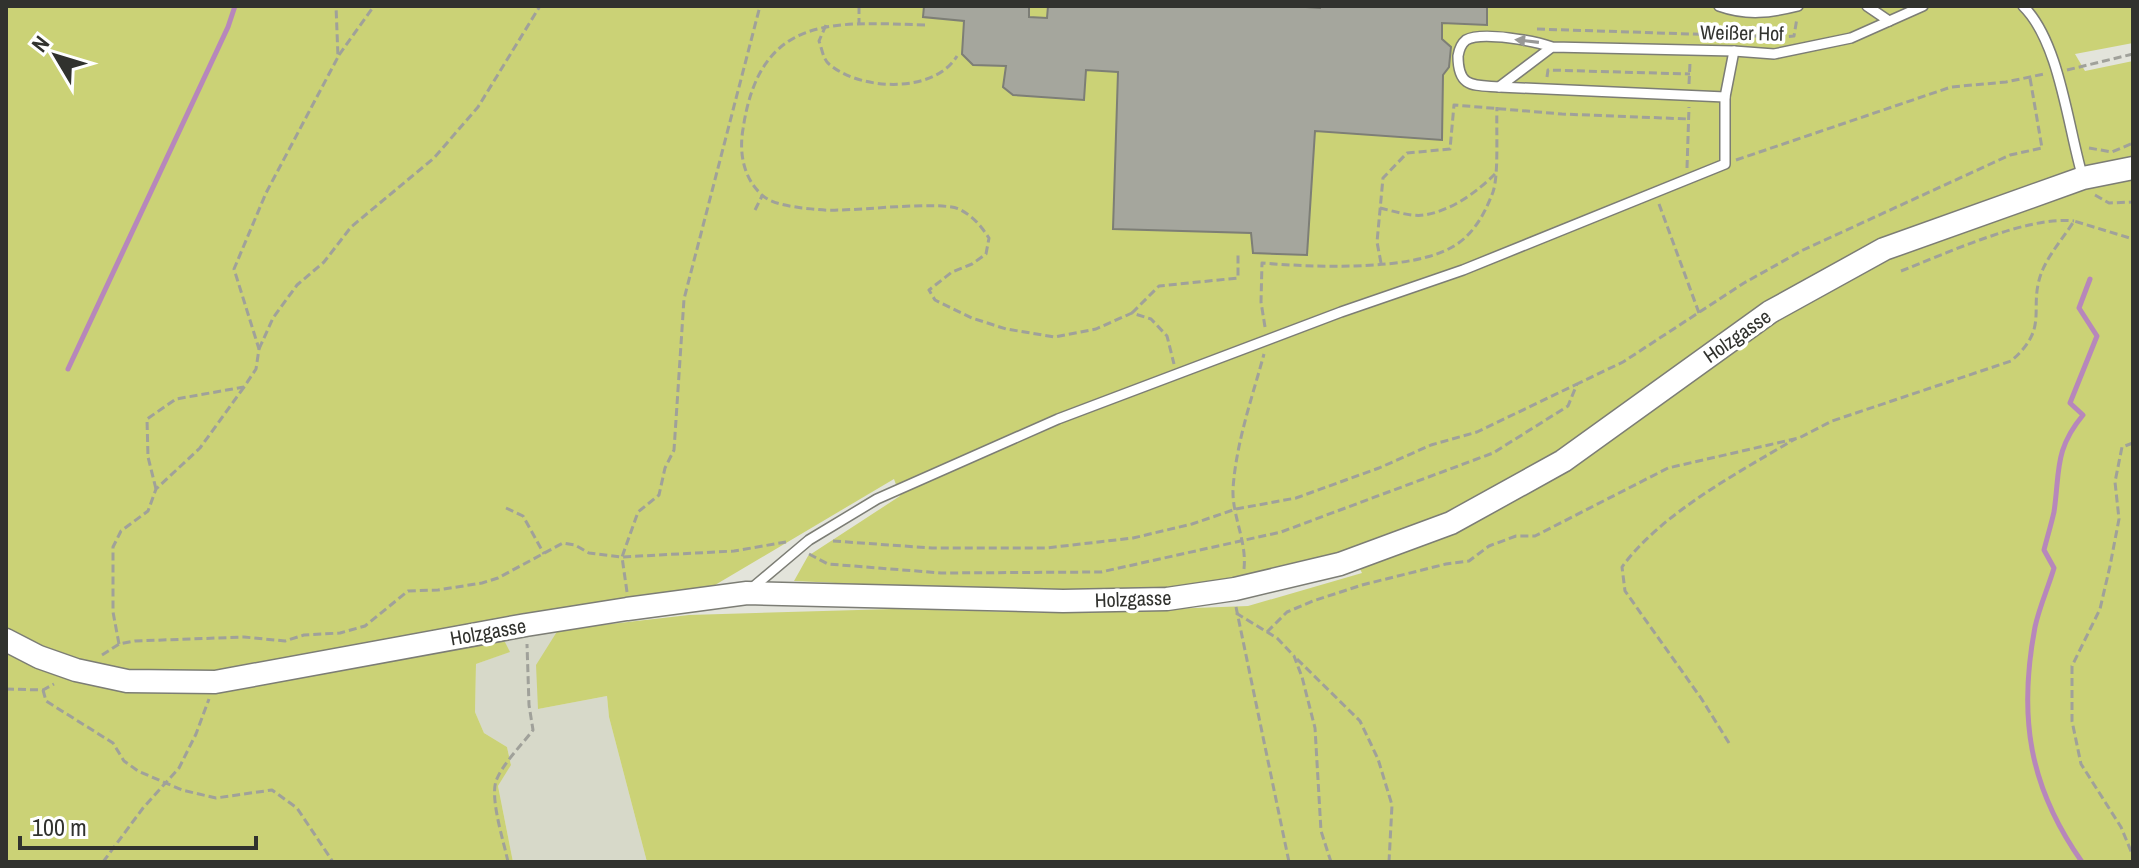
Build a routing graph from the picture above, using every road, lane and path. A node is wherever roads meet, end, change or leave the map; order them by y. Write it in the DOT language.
graph roads {
  1 [pos="336,6"];
  2 [pos="374,6"];
  3 [pos="540,6"];
  4 [pos="760,6"];
  5 [pos="859,6"];
  6 [pos="1719,6"];
  7 [pos="1799,6"];
  8 [pos="1867,6"];
  9 [pos="1923,6"];
  10 [pos="2023,6"];
  11 [pos="1889,21"];
  12 [pos="859,23"];
  13 [pos="826,25"];
  14 [pos="925,25"];
  15 [pos="1537,29"];
  16 [pos="1552,47"];
  17 [pos="1734,51"];
  18 [pos="2133,54"];
  19 [pos="957,56"];
  20 [pos="338,57"];
  21 [pos="2058,72"];
  22 [pos="1690,74"];
  23 [pos="2043,74"];
  24 [pos="2030,78"];
  25 [pos="1499,87"];
  26 [pos="1545,89"];
  27 [pos="1725,97"];
  28 [pos="1497,107"];
  29 [pos="1542,112"];
  30 [pos="1689,119"];
  31 [pos="2133,143"];
  32 [pos="2073,146"];
  33 [pos="1725,164"];
  34 [pos="2133,168"];
  35 [pos="1495,173"];
  36 [pos="2083,178"];
  37 [pos="1655,193"];
  38 [pos="762,196"];
  39 [pos="2133,202"];
  40 [pos="1380,208"];
  41 [pos="755,210"];
  42 [pos="2074,221"];
  43 [pos="2133,239"];
  44 [pos="1238,253"];
  45 [pos="1381,263"];
  46 [pos="1901,271"];
  47 [pos="1132,313"];
  48 [pos="1700,314"];
  49 [pos="1267,340"];
  50 [pos="259,349"];
  51 [pos="1177,375"];
  52 [pos="1577,384"];
  53 [pos="244,387"];
  54 [pos="1799,438"];
  55 [pos="2133,443"];
  56 [pos="156,489"];
  57 [pos="506,508"];
  58 [pos="1236,509"];
  59 [pos="1243,539"];
  60 [pos="809,540"];
  61 [pos="798,549"];
  62 [pos="544,554"];
  63 [pos="622,557"];
  64 [pos="1235,589"];
  65 [pos="747,593"];
  66 [pos="627,609"];
  67 [pos="526,625"];
  68 [pos="1267,632"];
  69 [pos="6,640"];
  70 [pos="1294,656"];
  71 [pos="215,682"];
  72 [pos="6,689"];
  73 [pos="1729,743"];
  74 [pos="6,747"];
  75 [pos="167,782"];
  76 [pos="6,793"];
  77 [pos="2133,856"];
  78 [pos="103,862"];
  79 [pos="333,862"];
  80 [pos="508,862"];
  81 [pos="1289,862"];
  82 [pos="1331,862"];
  83 [pos="1389,862"];
  1 -- 20 [label="path"];
  2 -- 20 [label="path"];
  3 -- 50 [label="path"];
  4 -- 63 [label="path"];
  5 -- 12 [label="path"];
  6 -- 7 [label="lane"];
  7 -- 15 [label="path"];
  8 -- 11 [label="lane"];
  9 -- 11 [label="lane, Weißer Hof"];
  10 -- 21 [label="lane"];
  11 -- 17 [label="lane, Weißer Hof"];
  12 -- 13 [label="path"];
  12 -- 14 [label="path"];
  13 -- 19 [label="path"];
  13 -- 38 [label="path"];
  16 -- 17 [label="lane, Weißer Hof"];
  16 -- 25 [label="lane"];
  16 -- 25 [label="lane, Weißer Hof, one-way"];
  17 -- 27 [label="lane"];
  18 -- 21 [label="path"];
  20 -- 50 [label="path"];
  21 -- 32 [label="lane"];
  22 -- 26 [label="path"];
  23 -- 24 [label="path"];
  24 -- 33 [label="path"];
  24 -- 48 [label="path"];
  25 -- 26 [label="lane"];
  26 -- 27 [label="lane"];
  26 -- 29 [label="path"];
  27 -- 33 [label="lane"];
  28 -- 29 [label="path"];
  28 -- 35 [label="path"];
  28 -- 40 [label="path"];
  29 -- 30 [label="path"];
  31 -- 32 [label="path"];
  32 -- 36 [label="lane"];
  33 -- 37 [label="lane"];
  34 -- 36 [label="street, Holzgasse"];
  35 -- 40 [label="path"];
  35 -- 45 [label="path"];
  36 -- 39 [label="path"];
  36 -- 64 [label="street, Holzgasse"];
  37 -- 48 [label="path"];
  37 -- 49 [label="lane"];
  38 -- 41 [label="path"];
  38 -- 47 [label="path"];
  40 -- 45 [label="path"];
  42 -- 43 [label="path"];
  42 -- 46 [label="path"];
  42 -- 54 [label="path"];
  44 -- 47 [label="path"];
  45 -- 49 [label="path"];
  47 -- 51 [label="path"];
  48 -- 52 [label="path"];
  49 -- 51 [label="lane"];
  49 -- 58 [label="path"];
  50 -- 53 [label="path"];
  51 -- 60 [label="lane"];
  52 -- 58 [label="path"];
  52 -- 59 [label="path"];
  53 -- 56 [label="path"];
  53 -- 56 [label="path"];
  54 -- 68 [label="path"];
  54 -- 73 [label="path"];
  55 -- 77 [label="path"];
  56 -- 62 [label="path"];
  57 -- 62 [label="path"];
  58 -- 59 [label="path"];
  58 -- 60 [label="path"];
  59 -- 61 [label="path"];
  59 -- 64 [label="path"];
  60 -- 61 [label="lane"];
  60 -- 63 [label="path"];
  61 -- 65 [label="lane"];
  62 -- 63 [label="path"];
  63 -- 66 [label="path"];
  64 -- 65 [label="street, Holzgasse"];
  65 -- 66 [label="street, Holzgasse"];
  66 -- 67 [label="street, Holzgasse"];
  67 -- 71 [label="street, Holzgasse"];
  67 -- 80 [label="path"];
  68 -- 70 [label="path"];
  68 -- 81 [label="path"];
  69 -- 71 [label="street, Holzgasse"];
  70 -- 82 [label="path"];
  70 -- 83 [label="path"];
  71 -- 75 [label="path"];
  72 -- 75 [label="path"];
  74 -- 76 [label="path"];
  75 -- 78 [label="path"];
  75 -- 79 [label="path"];
}
